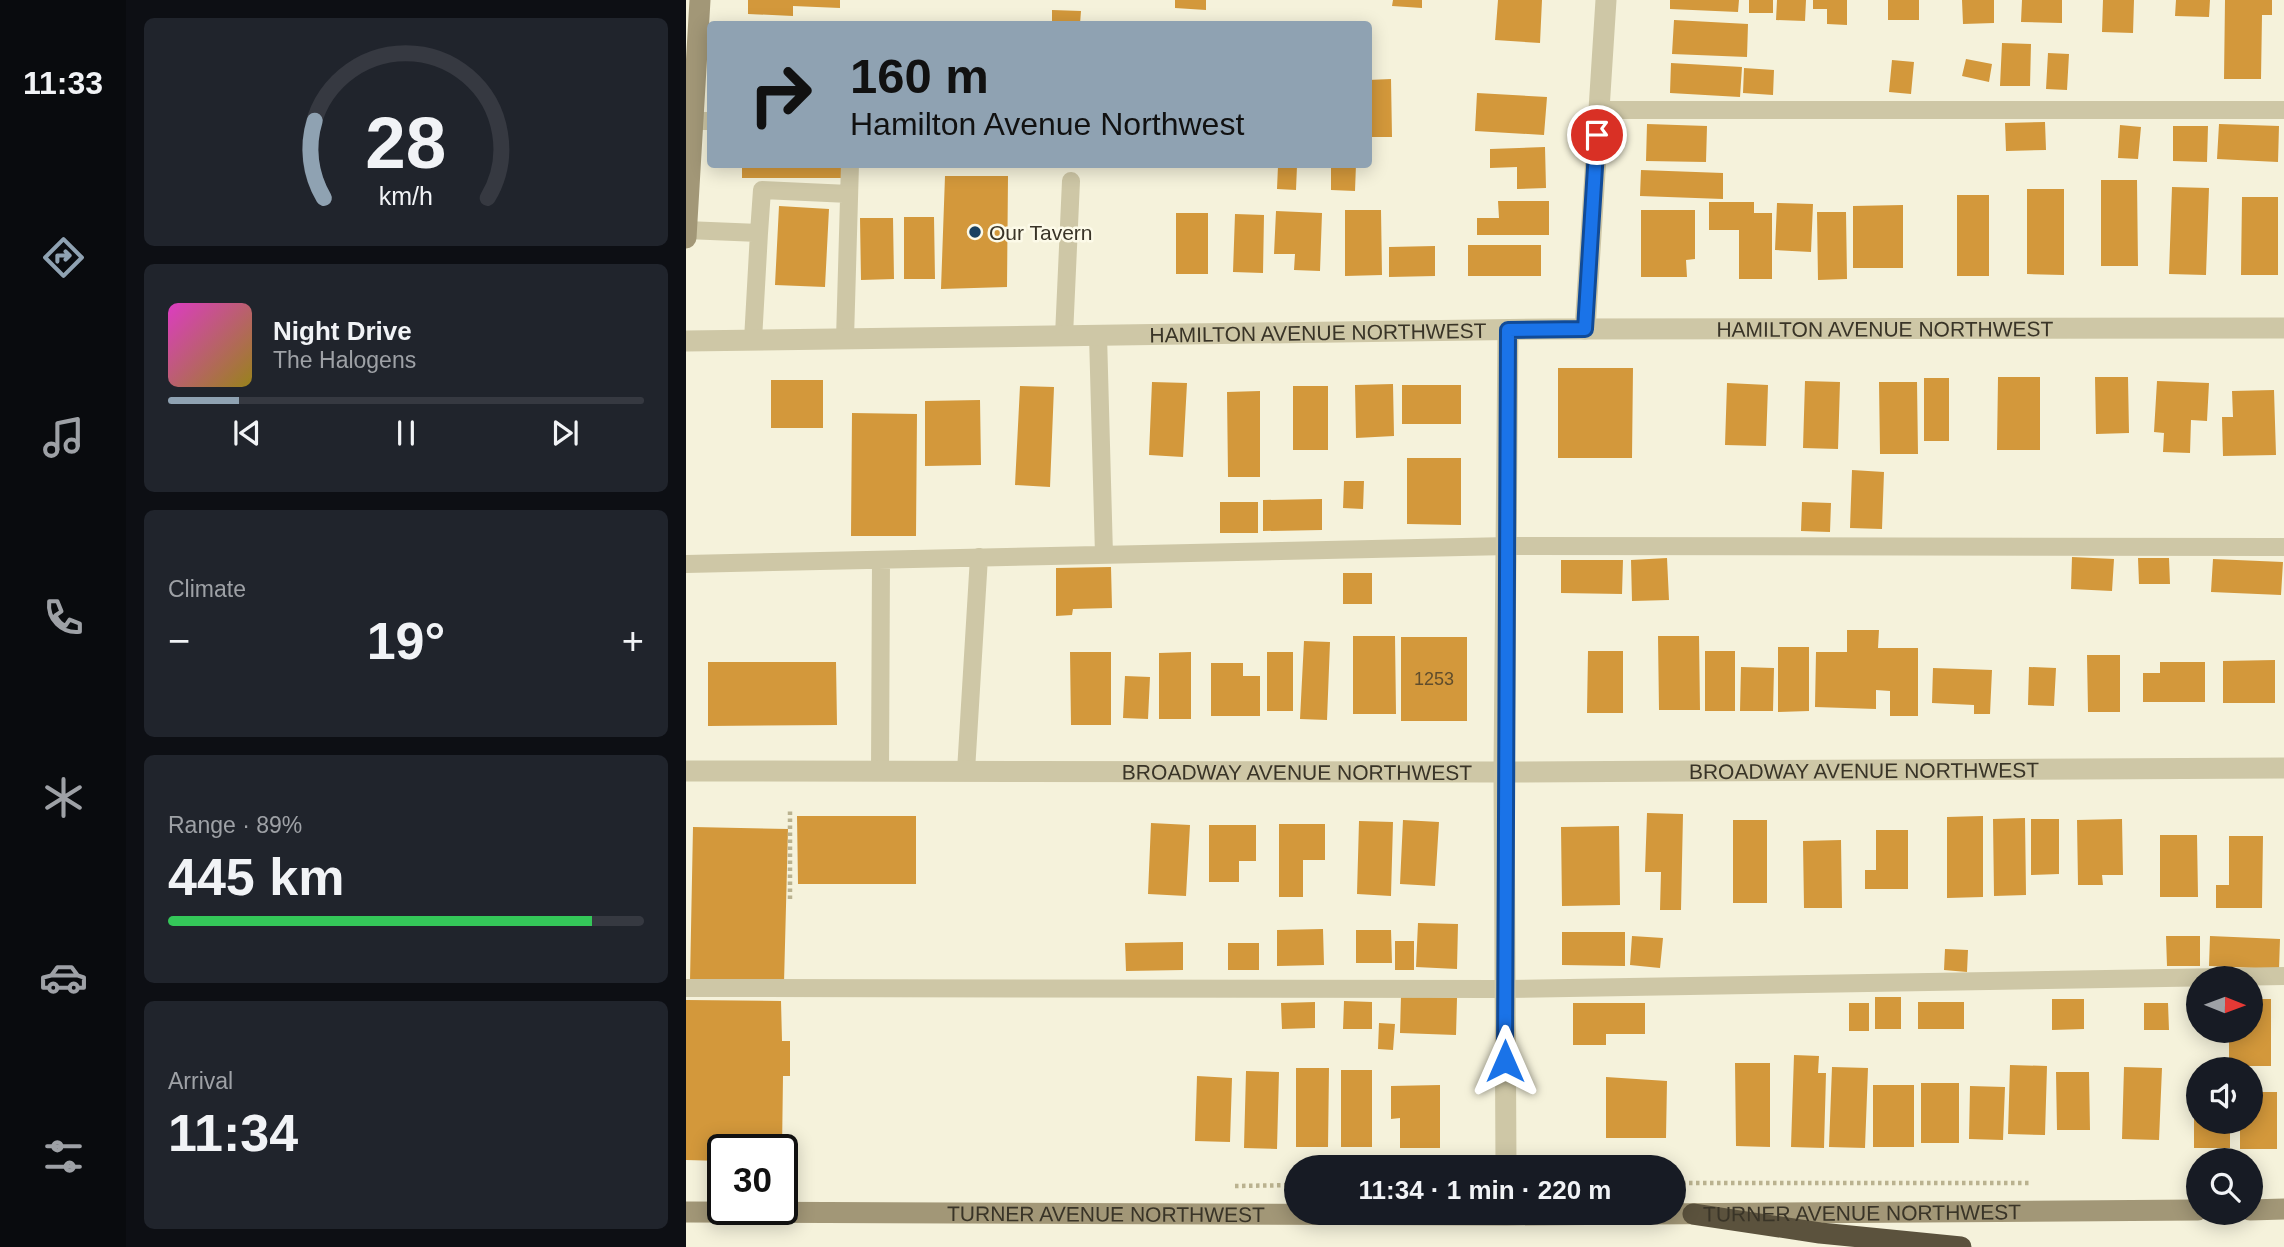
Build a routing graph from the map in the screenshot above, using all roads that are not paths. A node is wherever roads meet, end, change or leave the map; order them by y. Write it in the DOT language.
graph roads {
  1 [pos="700,0"];
  2 [pos="1606,0"];
  3 [pos="704,32"];
  4 [pos="1599,110"];
  5 [pos="2284,110"];
  6 [pos="702,121"];
  7 [pos="850,168"];
  8 [pos="1071,181"];
  9 [pos="849,194"];
  10 [pos="687,230"];
  11 [pos="759,233"];
  12 [pos="686,238"];
  13 [pos="2284,328"];
  14 [pos="1585,329"];
  15 [pos="1508,330"];
  16 [pos="1098,335"];
  17 [pos="1064,336"];
  18 [pos="845,339"];
  19 [pos="753,340"];
  20 [pos="686,341"];
  21 [pos="1508,546"];
  22 [pos="2284,547"];
  23 [pos="1104,555"];
  24 [pos="979,557"];
  25 [pos="881,560"];
  26 [pos="686,564"];
  27 [pos="2284,768"];
  28 [pos="686,771"];
  29 [pos="880,771"];
  30 [pos="966,771"];
  31 [pos="1504,772"];
  32 [pos="2284,976"];
  33 [pos="686,988"];
  34 [pos="1505,989"];
  35 [pos="1506,1155"];
  36 [pos="2284,1209"];
  37 [pos="2186,1210"];
  38 [pos="2263,1210"];
  39 [pos="686,1212"];
  40 [pos="1284,1213"];
  41 [pos="1686,1214"];
  42 [pos="1693,1214"];
  43 [pos="1961,1247"];
  1 -- 3 [label="main road"];
  2 -- 4 [label="street"];
  3 -- 6 [label="main road"];
  4 -- 5 [label="lane"];
  4 -- 14 [label="street"];
  6 -- 10 [label="main road"];
  7 -- 9 [label="lane"];
  8 -- 17 [label="lane"];
  9 -- 11 [label="lane"];
  9 -- 18 [label="lane"];
  10 -- 11 [label="lane"];
  10 -- 12 [label="main road"];
  11 -- 19 [label="lane"];
  13 -- 14 [label="street, HAMILTON AVENUE NORTHWEST"];
  14 -- 15 [label="street, HAMILTON AVENUE NORTHWEST"];
  15 -- 16 [label="street, HAMILTON AVENUE NORTHWEST"];
  15 -- 21 [label="street"];
  16 -- 17 [label="street, HAMILTON AVENUE NORTHWEST"];
  16 -- 23 [label="lane"];
  17 -- 18 [label="street, HAMILTON AVENUE NORTHWEST"];
  18 -- 19 [label="street, HAMILTON AVENUE NORTHWEST"];
  19 -- 20 [label="street, HAMILTON AVENUE NORTHWEST"];
  21 -- 22 [label="lane"];
  21 -- 23 [label="lane"];
  21 -- 31 [label="street"];
  23 -- 24 [label="lane"];
  24 -- 25 [label="lane"];
  24 -- 30 [label="lane"];
  25 -- 26 [label="lane"];
  25 -- 29 [label="lane"];
  27 -- 31 [label="street, BROADWAY AVENUE NORTHWEST"];
  28 -- 29 [label="street, BROADWAY AVENUE NORTHWEST"];
  29 -- 30 [label="street, BROADWAY AVENUE NORTHWEST"];
  30 -- 31 [label="street, BROADWAY AVENUE NORTHWEST"];
  31 -- 34 [label="street"];
  32 -- 34 [label="lane"];
  33 -- 34 [label="lane"];
  34 -- 35 [label="street"];
  36 -- 38 [label="main road"];
  37 -- 42 [label="main road, TURNER AVENUE NORTHWEST"];
  39 -- 40 [label="main road, TURNER AVENUE NORTHWEST"];
  41 -- 42 [label="main road, TURNER AVENUE NORTHWEST"];
  42 -- 43 [label="highway"];
}
